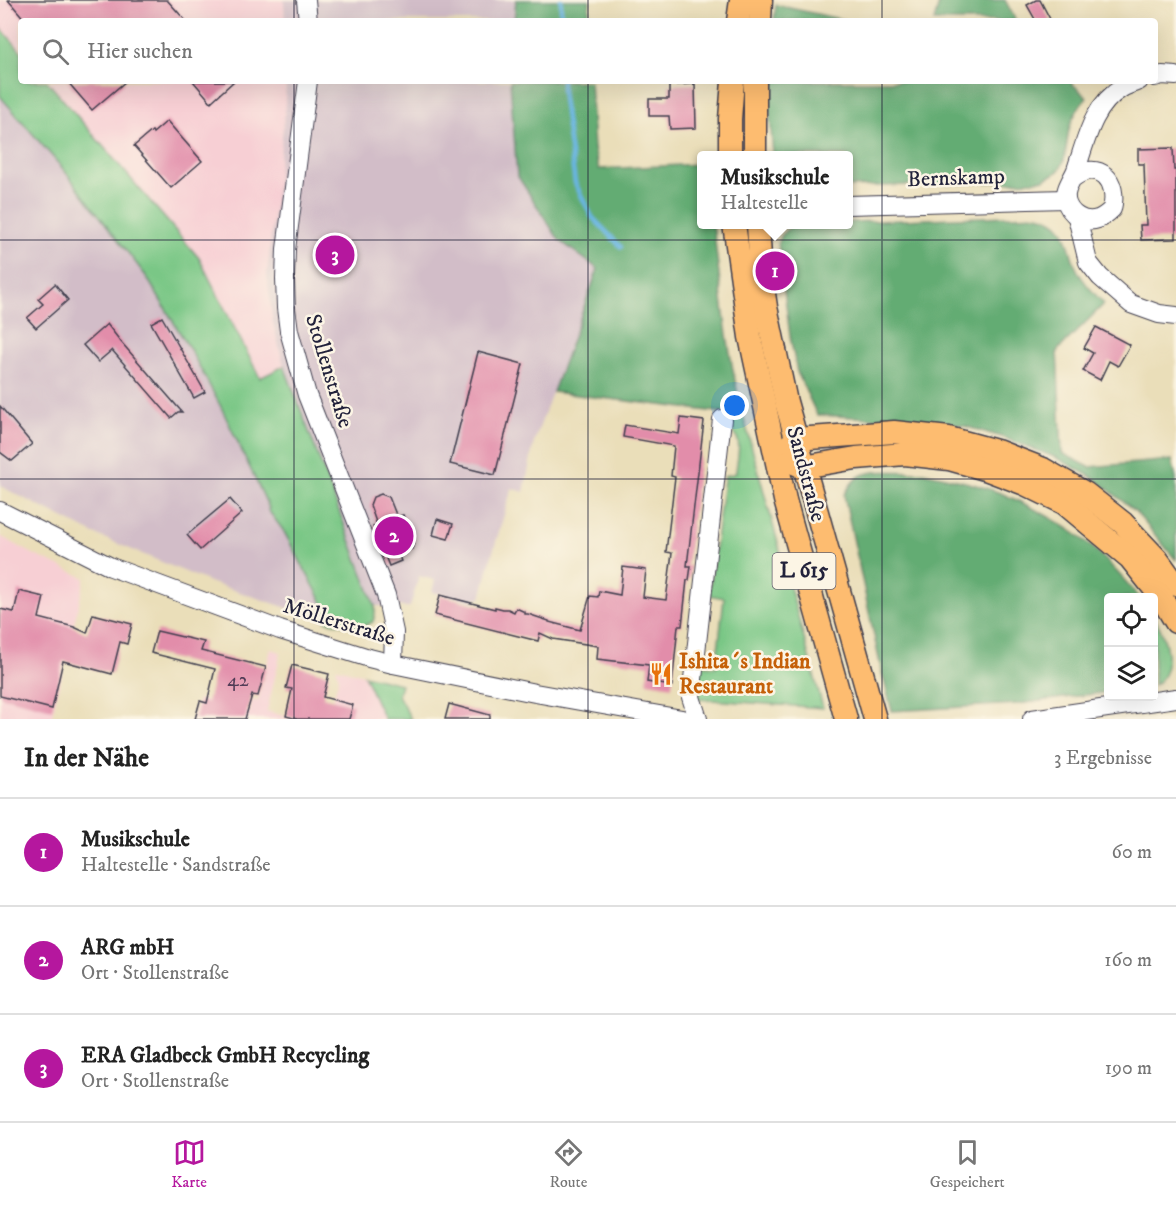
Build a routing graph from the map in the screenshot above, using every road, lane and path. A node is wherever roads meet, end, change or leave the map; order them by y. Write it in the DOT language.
graph roads {
  1 [pos="306,0"];
  2 [pos="741,0"];
  3 [pos="761,0"];
  4 [pos="308,18"];
  5 [pos="738,18"];
  6 [pos="760,18"];
  7 [pos="1158,76"];
  8 [pos="1176,76"];
  9 [pos="308,84"];
  10 [pos="733,84"];
  11 [pos="755,84"];
  12 [pos="1132,84"];
  13 [pos="730,151"];
  14 [pos="755,151"];
  15 [pos="1073,178"];
  16 [pos="1066,199"];
  17 [pos="853,205"];
  18 [pos="1077,216"];
  19 [pos="735,229"];
  20 [pos="758,229"];
  21 [pos="1176,316"];
  22 [pos="722,419"];
  23 [pos="796,439"];
  24 [pos="776,456"];
  25 [pos="803,466"];
  26 [pos="0,511"];
  27 [pos="1176,585"];
  28 [pos="1176,622"];
  29 [pos="393,664"];
  30 [pos="1176,698"];
  31 [pos="682,719"];
  32 [pos="698,719"];
  33 [pos="846,719"];
  34 [pos="875,719"];
  35 [pos="1032,719"];
  1 -- 4 [label="street"];
  2 -- 5 [label="main road"];
  3 -- 6 [label="main road"];
  7 -- 8 [label="street"];
  9 -- 29 [label="street, Stollenstraße"];
  10 -- 13 [label="main road"];
  11 -- 14 [label="main road"];
  12 -- 15 [label="street"];
  15 -- 16 [label="street"];
  15 -- 18 [label="street"];
  16 -- 17 [label="street, Bernskamp"];
  16 -- 18 [label="street"];
  18 -- 21 [label="street"];
  19 -- 24 [label="main road, Sandstraße / L 615"];
  20 -- 23 [label="main road, Sandstraße / L 615"];
  22 -- 32 [label="street"];
  23 -- 24 [label="main road"];
  23 -- 25 [label="main road, Sandstraße / L 615"];
  23 -- 27 [label="main road"];
  24 -- 25 [label="main road"];
  24 -- 33 [label="main road, Sandstraße / L 615"];
  25 -- 28 [label="main road"];
  25 -- 34 [label="main road, Sandstraße / L 615"];
  26 -- 29 [label="street, Möllerstraße"];
  29 -- 31 [label="street, Möllerstraße"];
  30 -- 35 [label="street"];
}
